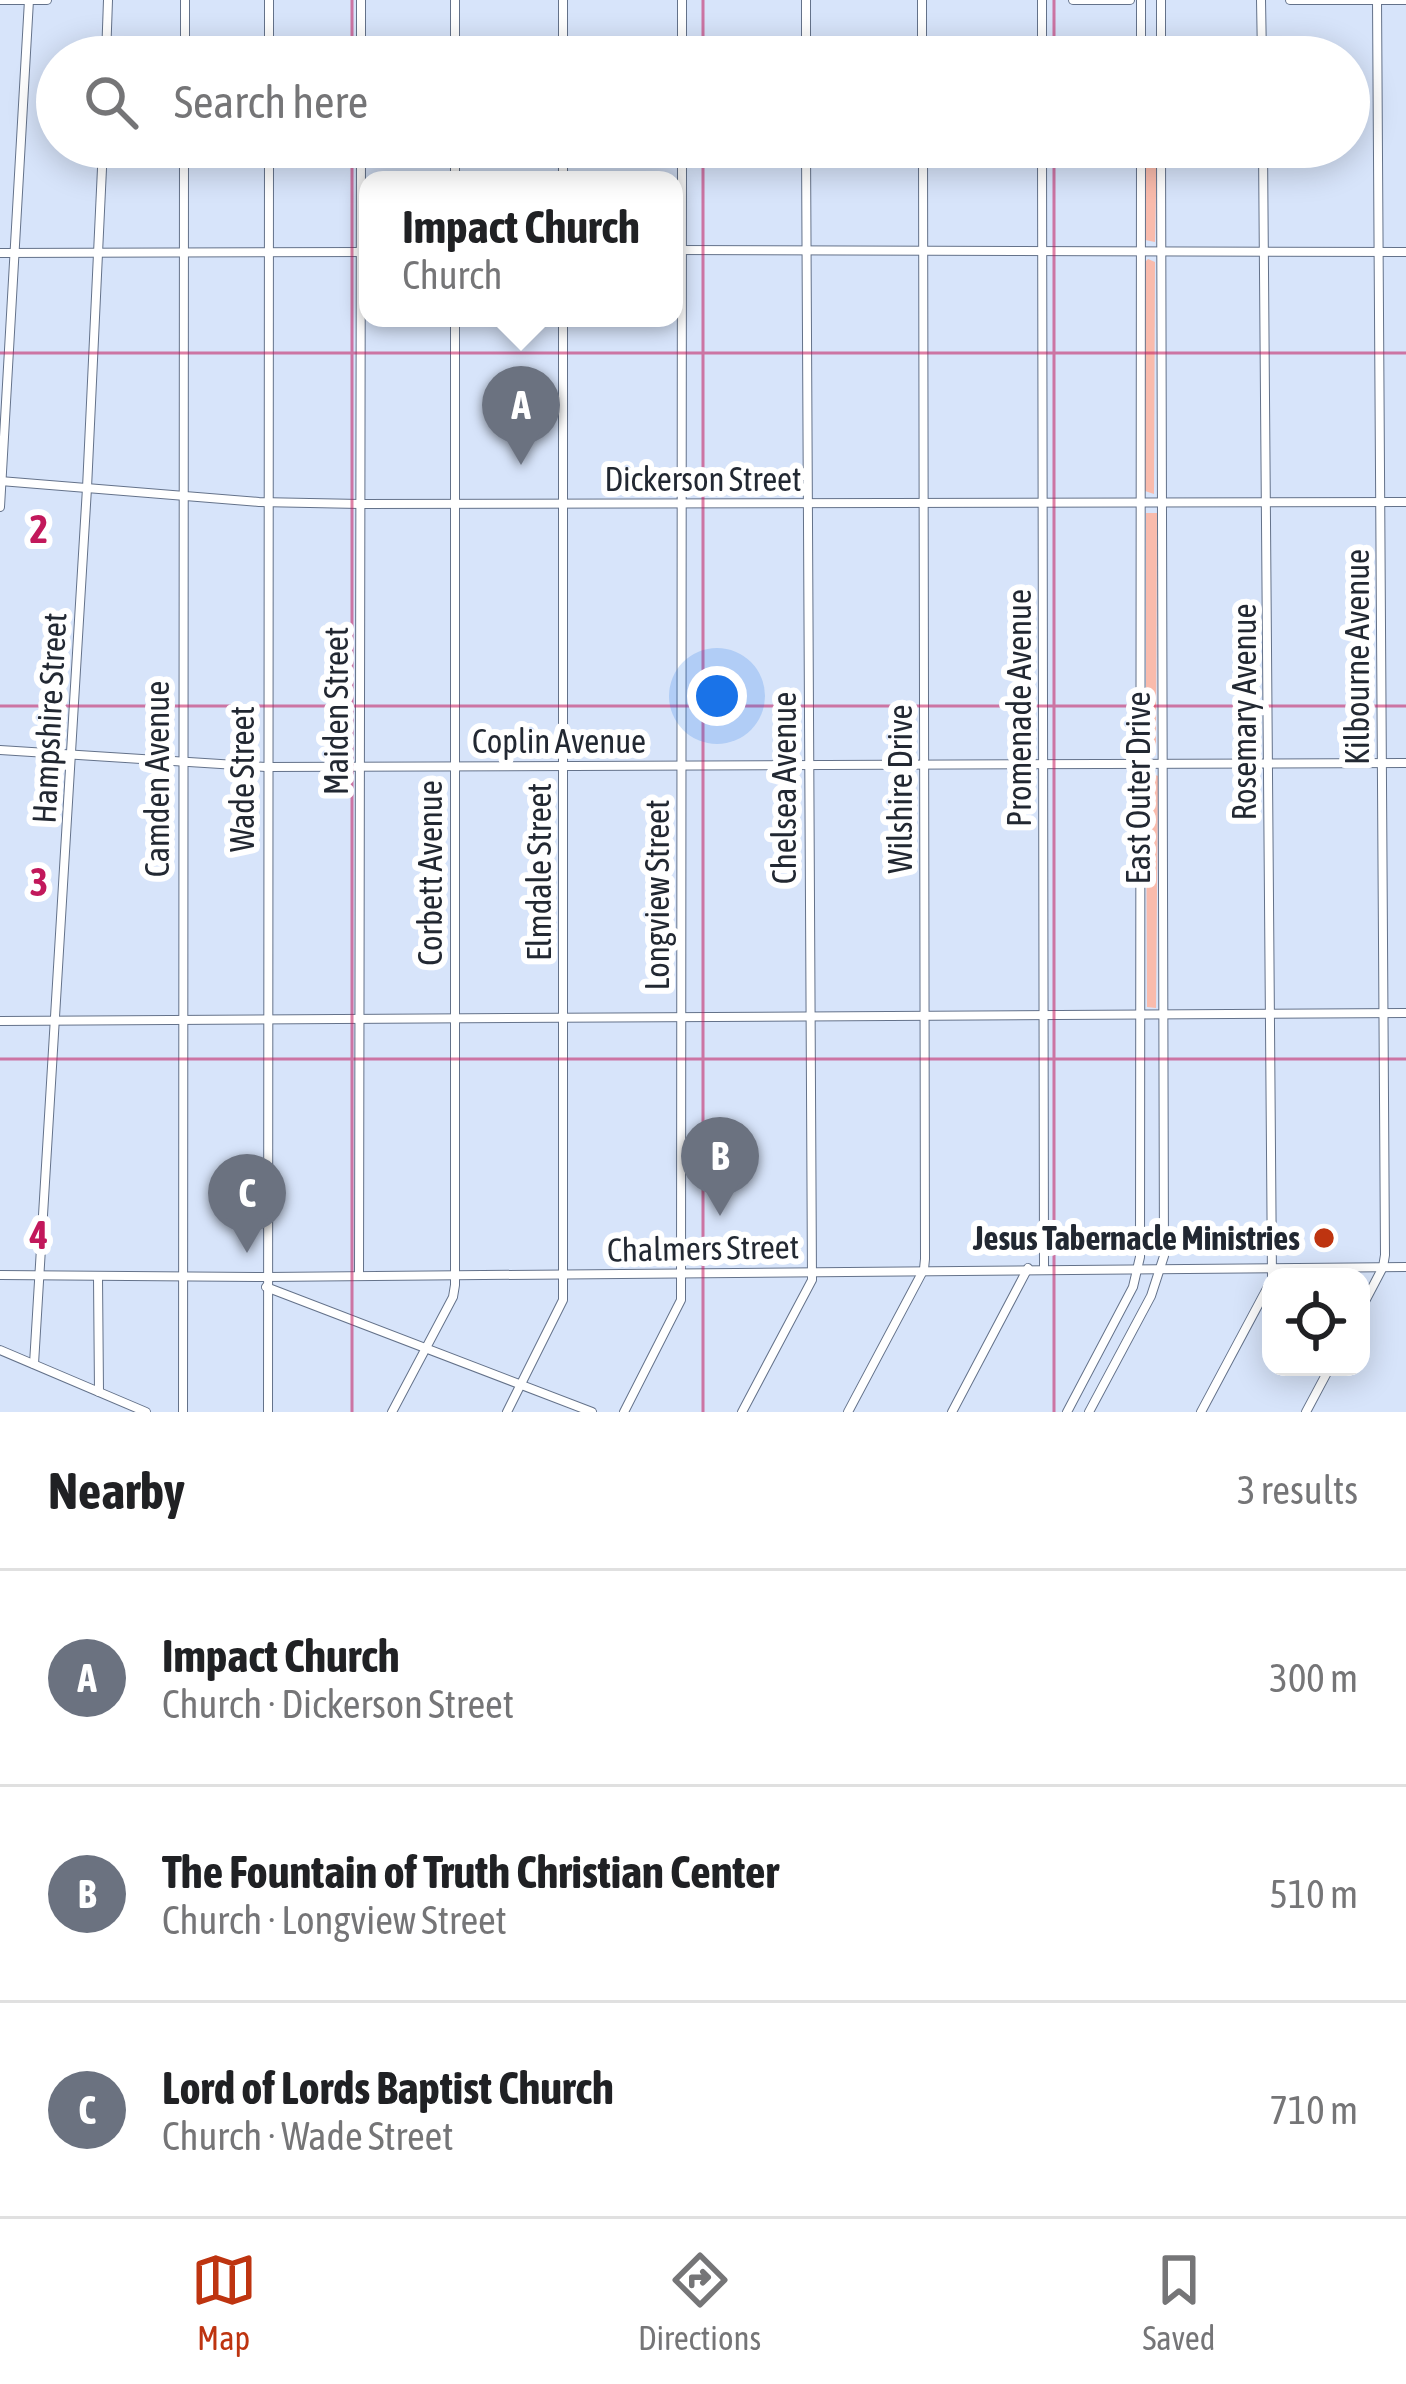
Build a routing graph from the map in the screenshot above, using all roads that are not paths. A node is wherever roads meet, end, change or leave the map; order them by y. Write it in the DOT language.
graph roads {
  1 [pos="0,0"];
  2 [pos="29,0"];
  3 [pos="47,0"];
  4 [pos="108,0"];
  5 [pos="185,0"];
  6 [pos="269,0"];
  7 [pos="361,0"];
  8 [pos="455,0"];
  9 [pos="563,0"];
  10 [pos="682,0"];
  11 [pos="806,0"];
  12 [pos="922,0"];
  13 [pos="1042,0"];
  14 [pos="1073,0"];
  15 [pos="1130,0"];
  16 [pos="1141,0"];
  17 [pos="1161,0"];
  18 [pos="1262,0"];
  19 [pos="1290,0"];
  20 [pos="1377,0"];
  21 [pos="1406,0"];
  22 [pos="107,36"];
  23 [pos="184,36"];
  24 [pos="269,36"];
  25 [pos="361,36"];
  26 [pos="455,36"];
  27 [pos="563,36"];
  28 [pos="682,36"];
  29 [pos="806,36"];
  30 [pos="922,36"];
  31 [pos="1042,36"];
  32 [pos="1141,36"];
  33 [pos="1161,36"];
  34 [pos="1262,36"];
  35 [pos="102,168"];
  36 [pos="184,168"];
  37 [pos="268,168"];
  38 [pos="806,168"];
  39 [pos="922,168"];
  40 [pos="1042,168"];
  41 [pos="1141,168"];
  42 [pos="1161,168"];
  43 [pos="1263,168"];
  44 [pos="683,250"];
  45 [pos="806,250"];
  46 [pos="923,251"];
  47 [pos="183,252"];
  48 [pos="268,252"];
  49 [pos="359,252"];
  50 [pos="1042,252"];
  51 [pos="1264,252"];
  52 [pos="1378,252"];
  53 [pos="1406,252"];
  54 [pos="0,253"];
  55 [pos="14,253"];
  56 [pos="99,253"];
  57 [pos="1141,253"];
  58 [pos="1161,253"];
  59 [pos="363,327"];
  60 [pos="455,327"];
  61 [pos="563,327"];
  62 [pos="679,327"];
  63 [pos="1,481"];
  64 [pos="87,488"];
  65 [pos="182,496"];
  66 [pos="1141,501"];
  67 [pos="1163,501"];
  68 [pos="267,502"];
  69 [pos="807,502"];
  70 [pos="1042,502"];
  71 [pos="1268,502"];
  72 [pos="1379,502"];
  73 [pos="1406,502"];
  74 [pos="681,503"];
  75 [pos="923,503"];
  76 [pos="360,504"];
  77 [pos="455,504"];
  78 [pos="563,504"];
  79 [pos="0,507"];
  80 [pos="0,750"];
  81 [pos="71,755"];
  82 [pos="182,761"];
  83 [pos="1268,763"];
  84 [pos="1381,763"];
  85 [pos="1406,763"];
  86 [pos="1142,764"];
  87 [pos="1162,764"];
  88 [pos="562,765"];
  89 [pos="682,765"];
  90 [pos="808,765"];
  91 [pos="925,765"];
  92 [pos="1043,765"];
  93 [pos="360,766"];
  94 [pos="454,766"];
  95 [pos="266,767"];
  96 [pos="1382,1013"];
  97 [pos="1406,1013"];
  98 [pos="1269,1015"];
  99 [pos="1162,1016"];
  100 [pos="1143,1017"];
  101 [pos="809,1018"];
  102 [pos="925,1018"];
  103 [pos="1044,1018"];
  104 [pos="454,1019"];
  105 [pos="681,1019"];
  106 [pos="359,1020"];
  107 [pos="562,1020"];
  108 [pos="266,1021"];
  109 [pos="0,1022"];
  110 [pos="55,1022"];
  111 [pos="181,1022"];
  112 [pos="1141,1160"];
  113 [pos="1164,1160"];
  114 [pos="1140,1241"];
  115 [pos="1164,1243"];
  116 [pos="1383,1267"];
  117 [pos="1406,1267"];
  118 [pos="1028,1268"];
  119 [pos="1044,1268"];
  120 [pos="1138,1268"];
  121 [pos="1272,1268"];
  122 [pos="1369,1268"];
  123 [pos="924,1269"];
  124 [pos="1161,1269"];
  125 [pos="812,1270"];
  126 [pos="681,1272"];
  127 [pos="454,1274"];
  128 [pos="562,1274"];
  129 [pos="1262,1274"];
  130 [pos="0,1275"];
  131 [pos="359,1275"];
  132 [pos="40,1276"];
  133 [pos="181,1276"];
  134 [pos="98,1277"];
  135 [pos="266,1282"];
  136 [pos="1133,1287"];
  137 [pos="1370,1292"];
  138 [pos="1262,1294"];
  139 [pos="1151,1296"];
  140 [pos="426,1348"];
  141 [pos="0,1350"];
  142 [pos="1096,1356"];
  143 [pos="34,1364"];
  144 [pos="1114,1365"];
  145 [pos="1325,1376"];
  146 [pos="520,1384"];
  147 [pos="99,1392"];
  148 [pos="146,1412"];
  149 [pos="183,1412"];
  150 [pos="268,1412"];
  151 [pos="392,1412"];
  152 [pos="507,1412"];
  153 [pos="592,1412"];
  154 [pos="623,1412"];
  155 [pos="742,1412"];
  156 [pos="848,1412"];
  157 [pos="952,1412"];
  158 [pos="1067,1412"];
  159 [pos="1089,1412"];
  160 [pos="1201,1412"];
  161 [pos="1306,1412"];
  1 -- 2 [label="street"];
  2 -- 3 [label="street"];
  2 -- 55 [label="street"];
  4 -- 22 [label="street"];
  5 -- 23 [label="street"];
  6 -- 24 [label="street"];
  7 -- 25 [label="street"];
  8 -- 26 [label="street"];
  9 -- 27 [label="street"];
  10 -- 28 [label="street"];
  11 -- 29 [label="street"];
  12 -- 30 [label="street"];
  13 -- 31 [label="street"];
  14 -- 15 [label="street"];
  16 -- 32 [label="street"];
  17 -- 33 [label="street"];
  18 -- 34 [label="street"];
  19 -- 20 [label="street"];
  20 -- 21 [label="street"];
  20 -- 52 [label="street, Kilbourne Avenue"];
  35 -- 56 [label="street, Hampshire Street"];
  36 -- 47 [label="street, Camden Avenue"];
  37 -- 48 [label="street, Wade Street"];
  38 -- 45 [label="street, Chelsea Avenue"];
  39 -- 46 [label="street, Wilshire Drive"];
  40 -- 50 [label="street, Promenade Avenue"];
  41 -- 57 [label="street, East Outer Drive"];
  42 -- 58 [label="street, East Outer Drive"];
  43 -- 51 [label="street, Rosemary Avenue"];
  44 -- 45 [label="street"];
  45 -- 46 [label="street"];
  45 -- 69 [label="street, Chelsea Avenue"];
  46 -- 50 [label="street"];
  46 -- 75 [label="street, Wilshire Drive"];
  47 -- 48 [label="street"];
  47 -- 56 [label="street"];
  47 -- 65 [label="street, Camden Avenue"];
  48 -- 49 [label="street"];
  48 -- 68 [label="street, Wade Street"];
  50 -- 57 [label="street"];
  50 -- 70 [label="street, Promenade Avenue"];
  51 -- 52 [label="street"];
  51 -- 58 [label="street"];
  51 -- 71 [label="street, Rosemary Avenue"];
  52 -- 53 [label="street"];
  52 -- 72 [label="street, Kilbourne Avenue"];
  54 -- 55 [label="street"];
  55 -- 56 [label="street"];
  55 -- 63 [label="street"];
  56 -- 64 [label="street, Hampshire Street"];
  57 -- 58 [label="street"];
  57 -- 66 [label="street, East Outer Drive"];
  58 -- 67 [label="street, East Outer Drive"];
  59 -- 76 [label="street, Maiden Street"];
  60 -- 77 [label="street, Corbett Avenue"];
  61 -- 78 [label="street, Elmdale Street"];
  62 -- 74 [label="street, Longview Street"];
  63 -- 64 [label="street, Dickerson Street"];
  63 -- 79 [label="street"];
  64 -- 65 [label="street, Dickerson Street"];
  64 -- 81 [label="street, Hampshire Street"];
  65 -- 68 [label="street, Dickerson Street"];
  65 -- 82 [label="street, Camden Avenue"];
  66 -- 67 [label="street, Dickerson Street"];
  66 -- 70 [label="street, Dickerson Street"];
  66 -- 86 [label="street, East Outer Drive"];
  67 -- 71 [label="street, Dickerson Street"];
  67 -- 87 [label="street, East Outer Drive"];
  68 -- 76 [label="street, Dickerson Street"];
  68 -- 95 [label="street, Wade Street"];
  69 -- 74 [label="street, Dickerson Street"];
  69 -- 75 [label="street, Dickerson Street"];
  69 -- 90 [label="street, Chelsea Avenue"];
  70 -- 75 [label="street, Dickerson Street"];
  70 -- 92 [label="street, Promenade Avenue"];
  71 -- 72 [label="street, Dickerson Street"];
  71 -- 83 [label="street, Rosemary Avenue"];
  72 -- 73 [label="street, Dickerson Street"];
  72 -- 84 [label="street, Kilbourne Avenue"];
  74 -- 78 [label="street, Dickerson Street"];
  74 -- 89 [label="street, Longview Street"];
  75 -- 91 [label="street, Wilshire Drive"];
  76 -- 77 [label="street, Dickerson Street"];
  76 -- 93 [label="street, Maiden Street"];
  77 -- 78 [label="street, Dickerson Street"];
  77 -- 94 [label="street, Corbett Avenue"];
  78 -- 88 [label="street, Elmdale Street"];
  80 -- 81 [label="street, Coplin Avenue"];
  81 -- 82 [label="street, Coplin Avenue"];
  81 -- 110 [label="street, Hampshire Street"];
  82 -- 95 [label="street, Coplin Avenue"];
  82 -- 111 [label="street, Camden Avenue"];
  83 -- 84 [label="street, Coplin Avenue"];
  83 -- 87 [label="street, Coplin Avenue"];
  83 -- 98 [label="street, Rosemary Avenue"];
  84 -- 85 [label="street, Coplin Avenue"];
  84 -- 96 [label="street, Kilbourne Avenue"];
  86 -- 87 [label="street, Coplin Avenue"];
  86 -- 92 [label="street, Coplin Avenue"];
  86 -- 100 [label="street, East Outer Drive"];
  87 -- 99 [label="street, East Outer Drive"];
  88 -- 89 [label="street, Coplin Avenue"];
  88 -- 94 [label="street, Coplin Avenue"];
  88 -- 107 [label="street, Elmdale Street"];
  89 -- 90 [label="street, Coplin Avenue"];
  89 -- 105 [label="street, Longview Street"];
  90 -- 91 [label="street, Coplin Avenue"];
  90 -- 101 [label="street, Chelsea Avenue"];
  91 -- 92 [label="street, Coplin Avenue"];
  91 -- 102 [label="street, Wilshire Drive"];
  92 -- 103 [label="street, Promenade Avenue"];
  93 -- 94 [label="street, Coplin Avenue"];
  93 -- 95 [label="street, Coplin Avenue"];
  93 -- 106 [label="street, Maiden Street"];
  94 -- 104 [label="street, Corbett Avenue"];
  95 -- 108 [label="street, Wade Street"];
  96 -- 97 [label="street"];
  96 -- 98 [label="street"];
  96 -- 116 [label="street, Kilbourne Avenue"];
  98 -- 99 [label="street"];
  98 -- 121 [label="street, Rosemary Avenue"];
  99 -- 100 [label="street"];
  99 -- 113 [label="street, East Outer Drive"];
  100 -- 103 [label="street"];
  100 -- 112 [label="street, East Outer Drive"];
  101 -- 102 [label="street"];
  101 -- 105 [label="street"];
  101 -- 125 [label="street, Chelsea Avenue"];
  102 -- 103 [label="street"];
  102 -- 123 [label="street, Wilshire Drive"];
  103 -- 119 [label="street, Promenade Avenue"];
  104 -- 106 [label="street"];
  104 -- 107 [label="street"];
  104 -- 127 [label="street, Corbett Avenue"];
  105 -- 107 [label="street"];
  105 -- 126 [label="street, Longview Street"];
  106 -- 108 [label="street"];
  106 -- 131 [label="street, Maiden Street"];
  107 -- 128 [label="street, Elmdale Street"];
  108 -- 111 [label="street"];
  108 -- 135 [label="street, Wade Street"];
  109 -- 110 [label="street"];
  110 -- 111 [label="street"];
  110 -- 132 [label="street, Hampshire Street"];
  111 -- 133 [label="street, Camden Avenue"];
  112 -- 113 [label="street"];
  112 -- 114 [label="street, East Outer Drive"];
  113 -- 115 [label="street, East Outer Drive"];
  114 -- 115 [label="street"];
  114 -- 120 [label="street, East Outer Drive"];
  115 -- 124 [label="street, East Outer Drive"];
  116 -- 117 [label="street, Chalmers Street"];
  116 -- 122 [label="street, Chalmers Street"];
  116 -- 137 [label="street, Kilbourne Avenue"];
  118 -- 119 [label="street, Chalmers Street"];
  118 -- 123 [label="street, Chalmers Street"];
  118 -- 157 [label="street"];
  119 -- 120 [label="street, Chalmers Street"];
  120 -- 124 [label="street, Chalmers Street"];
  120 -- 136 [label="street, East Outer Drive"];
  123 -- 125 [label="street, Chalmers Street"];
  123 -- 156 [label="street, Wilshire Drive"];
  124 -- 129 [label="street, Chalmers Street"];
  124 -- 139 [label="street, East Outer Drive"];
  125 -- 126 [label="street, Chalmers Street"];
  125 -- 155 [label="street, Chelsea Avenue"];
  126 -- 128 [label="street, Chalmers Street"];
  126 -- 154 [label="street, Longview Street"];
  127 -- 128 [label="street, Chalmers Street"];
  127 -- 131 [label="street, Chalmers Street"];
  127 -- 140 [label="street, Corbett Avenue"];
  128 -- 146 [label="street, Elmdale Street"];
  130 -- 132 [label="street, Chalmers Street"];
  131 -- 135 [label="street, Chalmers Street"];
  132 -- 134 [label="street, Chalmers Street"];
  132 -- 143 [label="street, Hampshire Street"];
  133 -- 134 [label="street, Chalmers Street"];
  133 -- 135 [label="street, Chalmers Street"];
  133 -- 149 [label="street, Camden Avenue"];
  134 -- 147 [label="street"];
  135 -- 140 [label="street"];
  135 -- 150 [label="street, Wade Street"];
  136 -- 139 [label="street"];
  136 -- 142 [label="street, East Outer Drive"];
  138 -- 160 [label="street, Rosemary Avenue"];
  139 -- 144 [label="street, East Outer Drive"];
  140 -- 146 [label="street"];
  140 -- 151 [label="street, Corbett Avenue"];
  141 -- 143 [label="street"];
  142 -- 144 [label="street"];
  142 -- 158 [label="street, East Outer Drive"];
  143 -- 147 [label="street"];
  144 -- 159 [label="street, East Outer Drive"];
  145 -- 161 [label="street"];
  146 -- 152 [label="street, Elmdale Street"];
  146 -- 153 [label="street"];
  147 -- 148 [label="street"];
}
